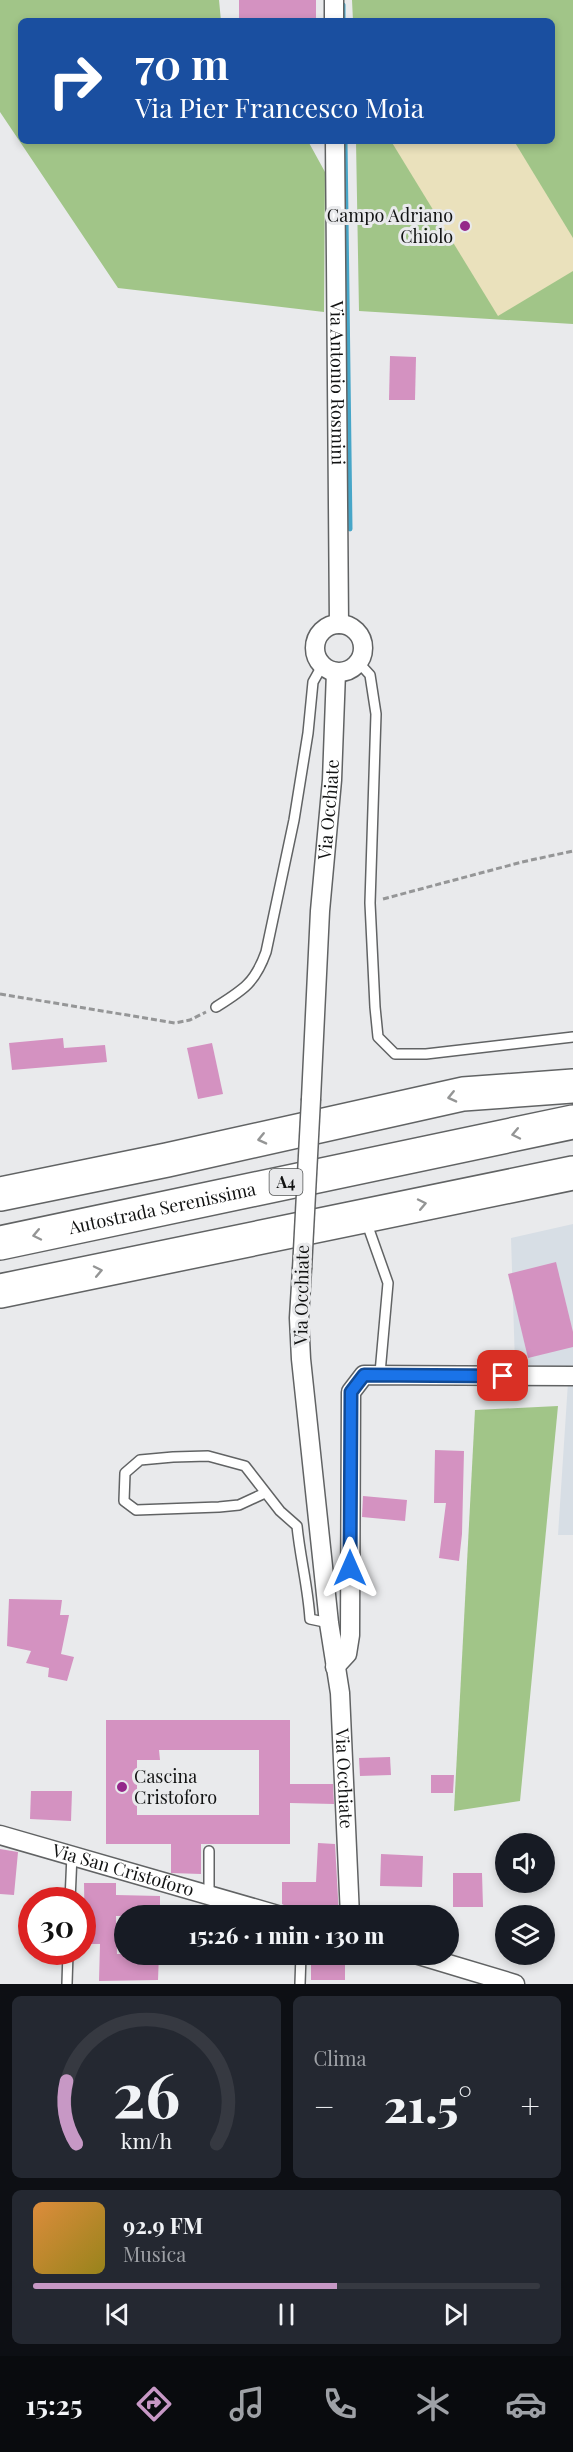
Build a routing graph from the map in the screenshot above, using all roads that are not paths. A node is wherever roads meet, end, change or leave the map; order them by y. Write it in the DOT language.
graph roads {
  1 [pos="334,0"];
  2 [pos="334,18"];
  3 [pos="335,144"];
  4 [pos="339,624"];
  5 [pos="359,663"];
  6 [pos="329,669"];
  7 [pos="216,1007"];
  8 [pos="573,1037"];
  9 [pos="573,1086"];
  10 [pos="573,1122"];
  11 [pos="573,1173"];
  12 [pos="0,1194"];
  13 [pos="365,1216"];
  14 [pos="0,1243"];
  15 [pos="0,1291"];
  16 [pos="0,1314"];
  17 [pos="380,1374"];
  18 [pos="573,1376"];
  19 [pos="265,1492"];
  20 [pos="329,1623"];
  21 [pos="335,1667"];
  22 [pos="0,1834"];
  23 [pos="209,1851"];
  24 [pos="72,1855"];
  25 [pos="71,1887"];
  26 [pos="209,1895"];
  27 [pos="243,1905"];
  28 [pos="350,1905"];
  29 [pos="68,1965"];
  30 [pos="301,1965"];
  31 [pos="452,1965"];
  32 [pos="67,1984"];
  33 [pos="300,1984"];
  34 [pos="515,1984"];
  1 -- 2 [label="street"];
  3 -- 4 [label="street, Via Antonio Rosmini"];
  4 -- 5 [label="street"];
  4 -- 6 [label="street"];
  5 -- 6 [label="street"];
  5 -- 8 [label="lane"];
  6 -- 7 [label="lane, Via Occhiate"];
  6 -- 20 [label="street, Via Occhiate, bridge"];
  9 -- 12 [label="highway, one-way"];
  10 -- 14 [label="highway, Autostrada Serenissima / A4, one-way"];
  13 -- 11 [label="highway, one-way"];
  15 -- 13 [label="highway, one-way"];
  13 -- 16 [label="highway"];
  13 -- 17 [label="lane"];
  17 -- 18 [label="street"];
  17 -- 21 [label="street"];
  19 -- 19 [label="lane"];
  19 -- 20 [label="lane"];
  20 -- 21 [label="street, Via Occhiate"];
  21 -- 28 [label="street, Via Occhiate"];
  22 -- 24 [label="street, Via San Cristoforo"];
  23 -- 26 [label="lane"];
  24 -- 25 [label="lane"];
  24 -- 26 [label="street, Via San Cristoforo"];
  26 -- 27 [label="street, Via San Cristoforo"];
  29 -- 32 [label="lane"];
  30 -- 33 [label="lane"];
  31 -- 34 [label="street"];
}
